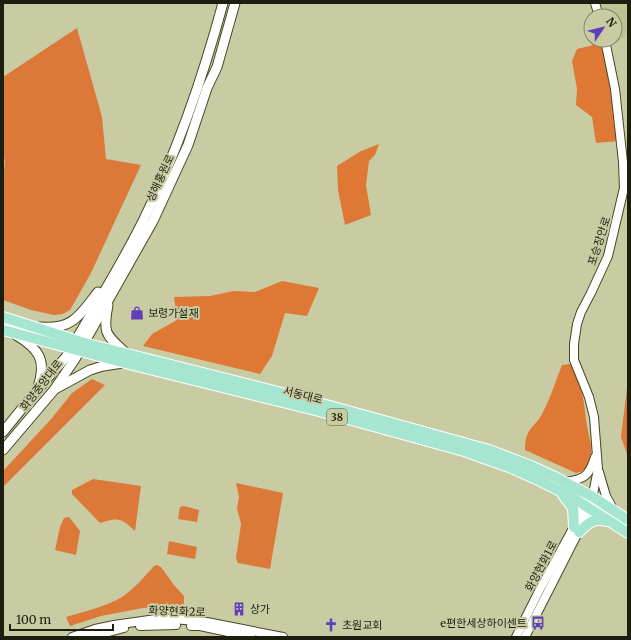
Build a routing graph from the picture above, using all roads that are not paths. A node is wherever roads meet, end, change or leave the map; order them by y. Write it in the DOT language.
graph roads {
  1 [pos="223,3"];
  2 [pos="235,3"];
  3 [pos="607,48"];
  4 [pos="121,262"];
  5 [pos="109,299"];
  6 [pos="3,317"];
  7 [pos="32,326"];
  8 [pos="7,331"];
  9 [pos="78,346"];
  10 [pos="127,359"];
  11 [pos="36,390"];
  12 [pos="54,390"];
  13 [pos="3,432"];
  14 [pos="3,450"];
  15 [pos="597,457"];
  16 [pos="598,469"];
  17 [pos="563,487"];
  18 [pos="591,496"];
  19 [pos="588,507"];
  20 [pos="617,513"];
  21 [pos="628,520"];
  22 [pos="611,522"];
  23 [pos="576,529"];
  24 [pos="628,533"];
  25 [pos="72,637"];
  26 [pos="90,637"];
  27 [pos="251,637"];
  28 [pos="283,637"];
  29 [pos="516,637"];
  30 [pos="525,637"];
  1 -- 4 [label="main road, 성해홍원로"];
  2 -- 5 [label="main road, 성해홍원로"];
  3 -- 15 [label="street, 포승장안로"];
  4 -- 7 [label="main road"];
  4 -- 9 [label="main road, 성해홍원로"];
  5 -- 9 [label="main road, 성해홍원로"];
  5 -- 10 [label="main road"];
  6 -- 7 [label="main road, 서동대로 / 38"];
  7 -- 9 [label="main road, 서동대로 / 38"];
  8 -- 9 [label="main road, 서동대로 / 38"];
  8 -- 11 [label="main road"];
  9 -- 10 [label="main road, 서동대로 / 38"];
  9 -- 11 [label="main road, 화양중앙대로"];
  9 -- 12 [label="main road, 화양중앙대로"];
  10 -- 12 [label="main road"];
  10 -- 17 [label="main road, 서동대로 / 38"];
  11 -- 13 [label="main road, 화양중앙대로"];
  12 -- 14 [label="main road, 화양중앙대로"];
  15 -- 16 [label="street"];
  15 -- 17 [label="street"];
  15 -- 18 [label="street"];
  16 -- 18 [label="street"];
  16 -- 20 [label="street"];
  17 -- 18 [label="main road, 서동대로 / 38"];
  17 -- 19 [label="main road, 서동대로 / 38"];
  17 -- 23 [label="main road"];
  18 -- 19 [label="street, 화양현화1로"];
  18 -- 20 [label="main road, 서동대로 / 38"];
  19 -- 22 [label="main road, 서동대로 / 38"];
  19 -- 23 [label="street, 화양현화1로"];
  20 -- 21 [label="main road, 서동대로 / 38"];
  22 -- 23 [label="main road"];
  22 -- 24 [label="main road, 서동대로 / 38"];
  23 -- 29 [label="street, 화양현화1로"];
  23 -- 30 [label="street, 화양현화1로"];
  25 -- 28 [label="street, 화양현화2로"];
  26 -- 27 [label="street, 화양현화2로"];
}
